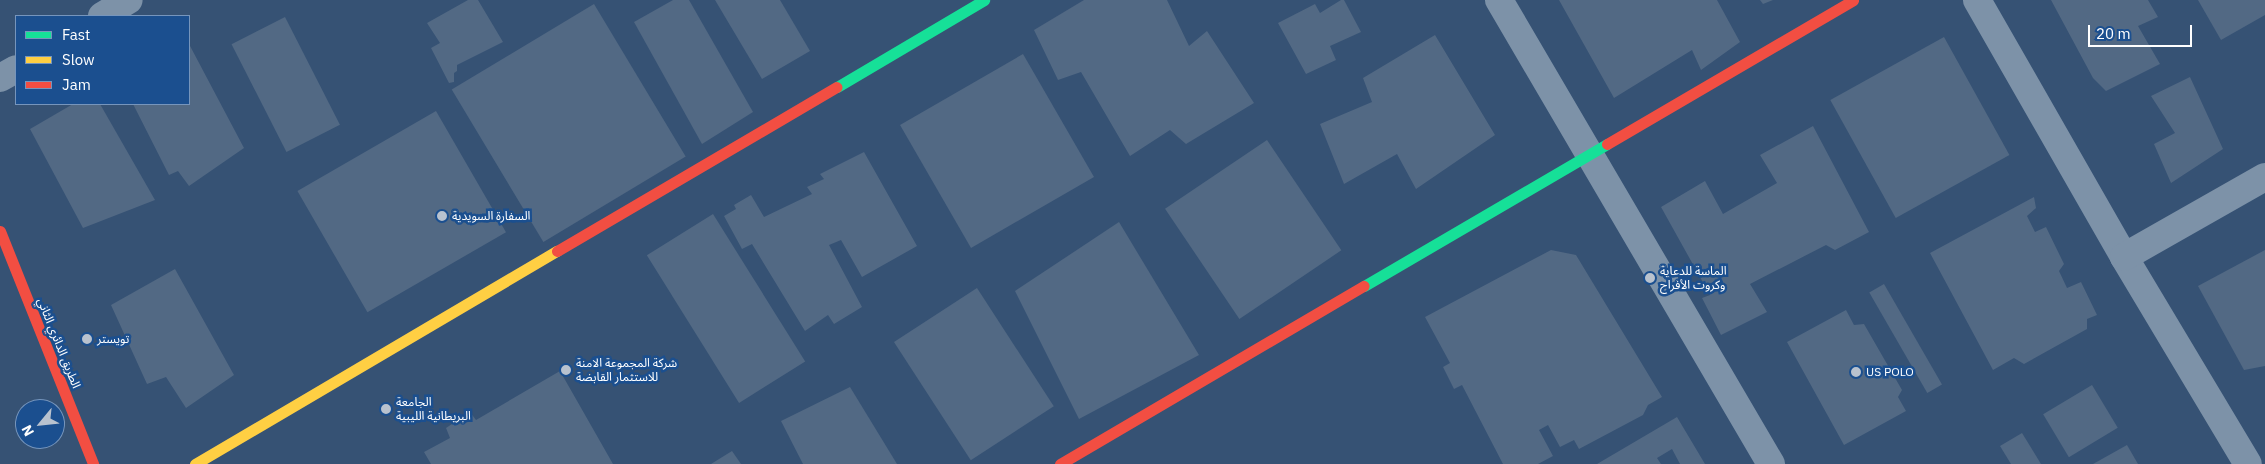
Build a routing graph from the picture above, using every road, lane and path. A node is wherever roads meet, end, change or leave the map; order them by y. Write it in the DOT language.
graph roads {
  1 [pos="129,0"];
  2 [pos="984,0"];
  3 [pos="1499,0"];
  4 [pos="1853,0"];
  5 [pos="1976,0"];
  6 [pos="104,15"];
  7 [pos="15,69"];
  8 [pos="0,78"];
  9 [pos="1589,154"];
  10 [pos="2265,177"];
  11 [pos="0,231"];
  12 [pos="2124,256"];
  13 [pos="93,464"];
  14 [pos="195,464"];
  15 [pos="1060,464"];
  16 [pos="1771,464"];
  17 [pos="2248,464"];
  1 -- 6 [label="street"];
  2 -- 14 [label="street"];
  3 -- 9 [label="street"];
  4 -- 9 [label="street"];
  5 -- 12 [label="street"];
  7 -- 8 [label="street"];
  9 -- 15 [label="street"];
  9 -- 16 [label="street"];
  10 -- 12 [label="street"];
  11 -- 13 [label="street, الطريق الدائري الثاني"];
  12 -- 17 [label="street"];
}
